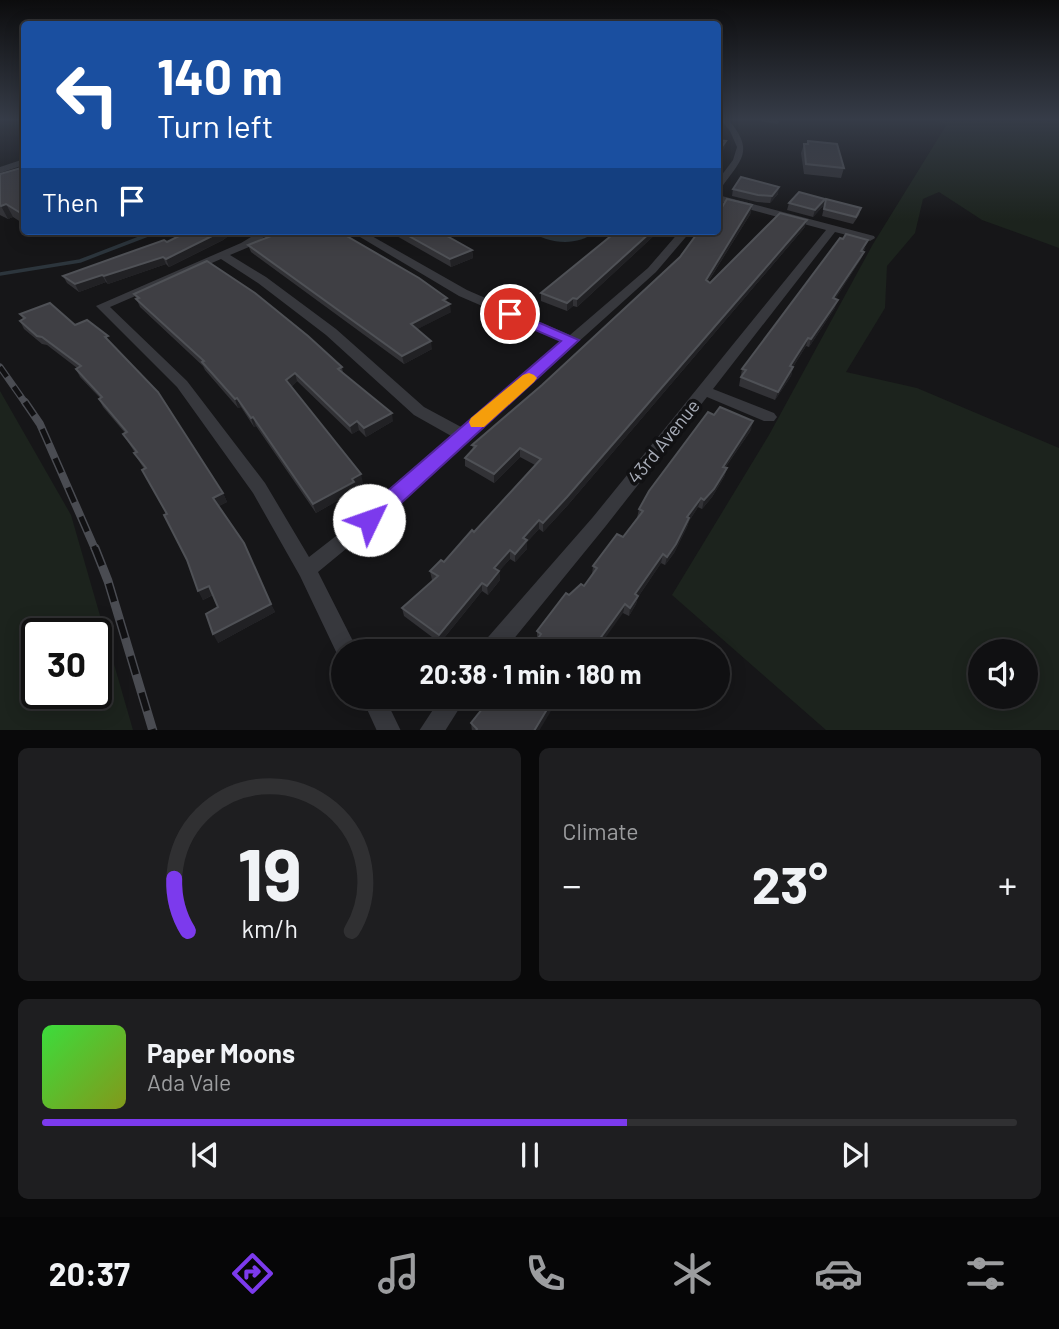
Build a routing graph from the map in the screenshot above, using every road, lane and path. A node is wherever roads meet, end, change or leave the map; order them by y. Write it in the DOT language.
graph roads {
  1 [pos="740,153"];
  2 [pos="21,163"];
  3 [pos="0,170"];
  4 [pos="721,183"];
  5 [pos="721,199"];
  6 [pos="833,228"];
  7 [pos="260,235"];
  8 [pos="362,235"];
  9 [pos="683,235"];
  10 [pos="870,238"];
  11 [pos="222,255"];
  12 [pos="572,340"];
  13 [pos="703,390"];
  14 [pos="769,417"];
  15 [pos="463,435"];
  16 [pos="307,570"];
  17 [pos="341,639"];
  18 [pos="501,639"];
  19 [pos="379,709"];
  20 [pos="446,709"];
  21 [pos="390,730"];
  22 [pos="430,730"];
  1 -- 4 [label="street"];
  2 -- 3 [label="street"];
  5 -- 6 [label="street"];
  6 -- 10 [label="street"];
  6 -- 13 [label="street, 43rd Avenue"];
  7 -- 11 [label="street"];
  8 -- 12 [label="street"];
  9 -- 12 [label="street"];
  11 -- 15 [label="street"];
  11 -- 16 [label="street"];
  12 -- 15 [label="street"];
  13 -- 14 [label="street"];
  13 -- 18 [label="street, 43rd Avenue"];
  15 -- 16 [label="street"];
  16 -- 17 [label="street"];
  19 -- 21 [label="street"];
  20 -- 22 [label="street"];
}
